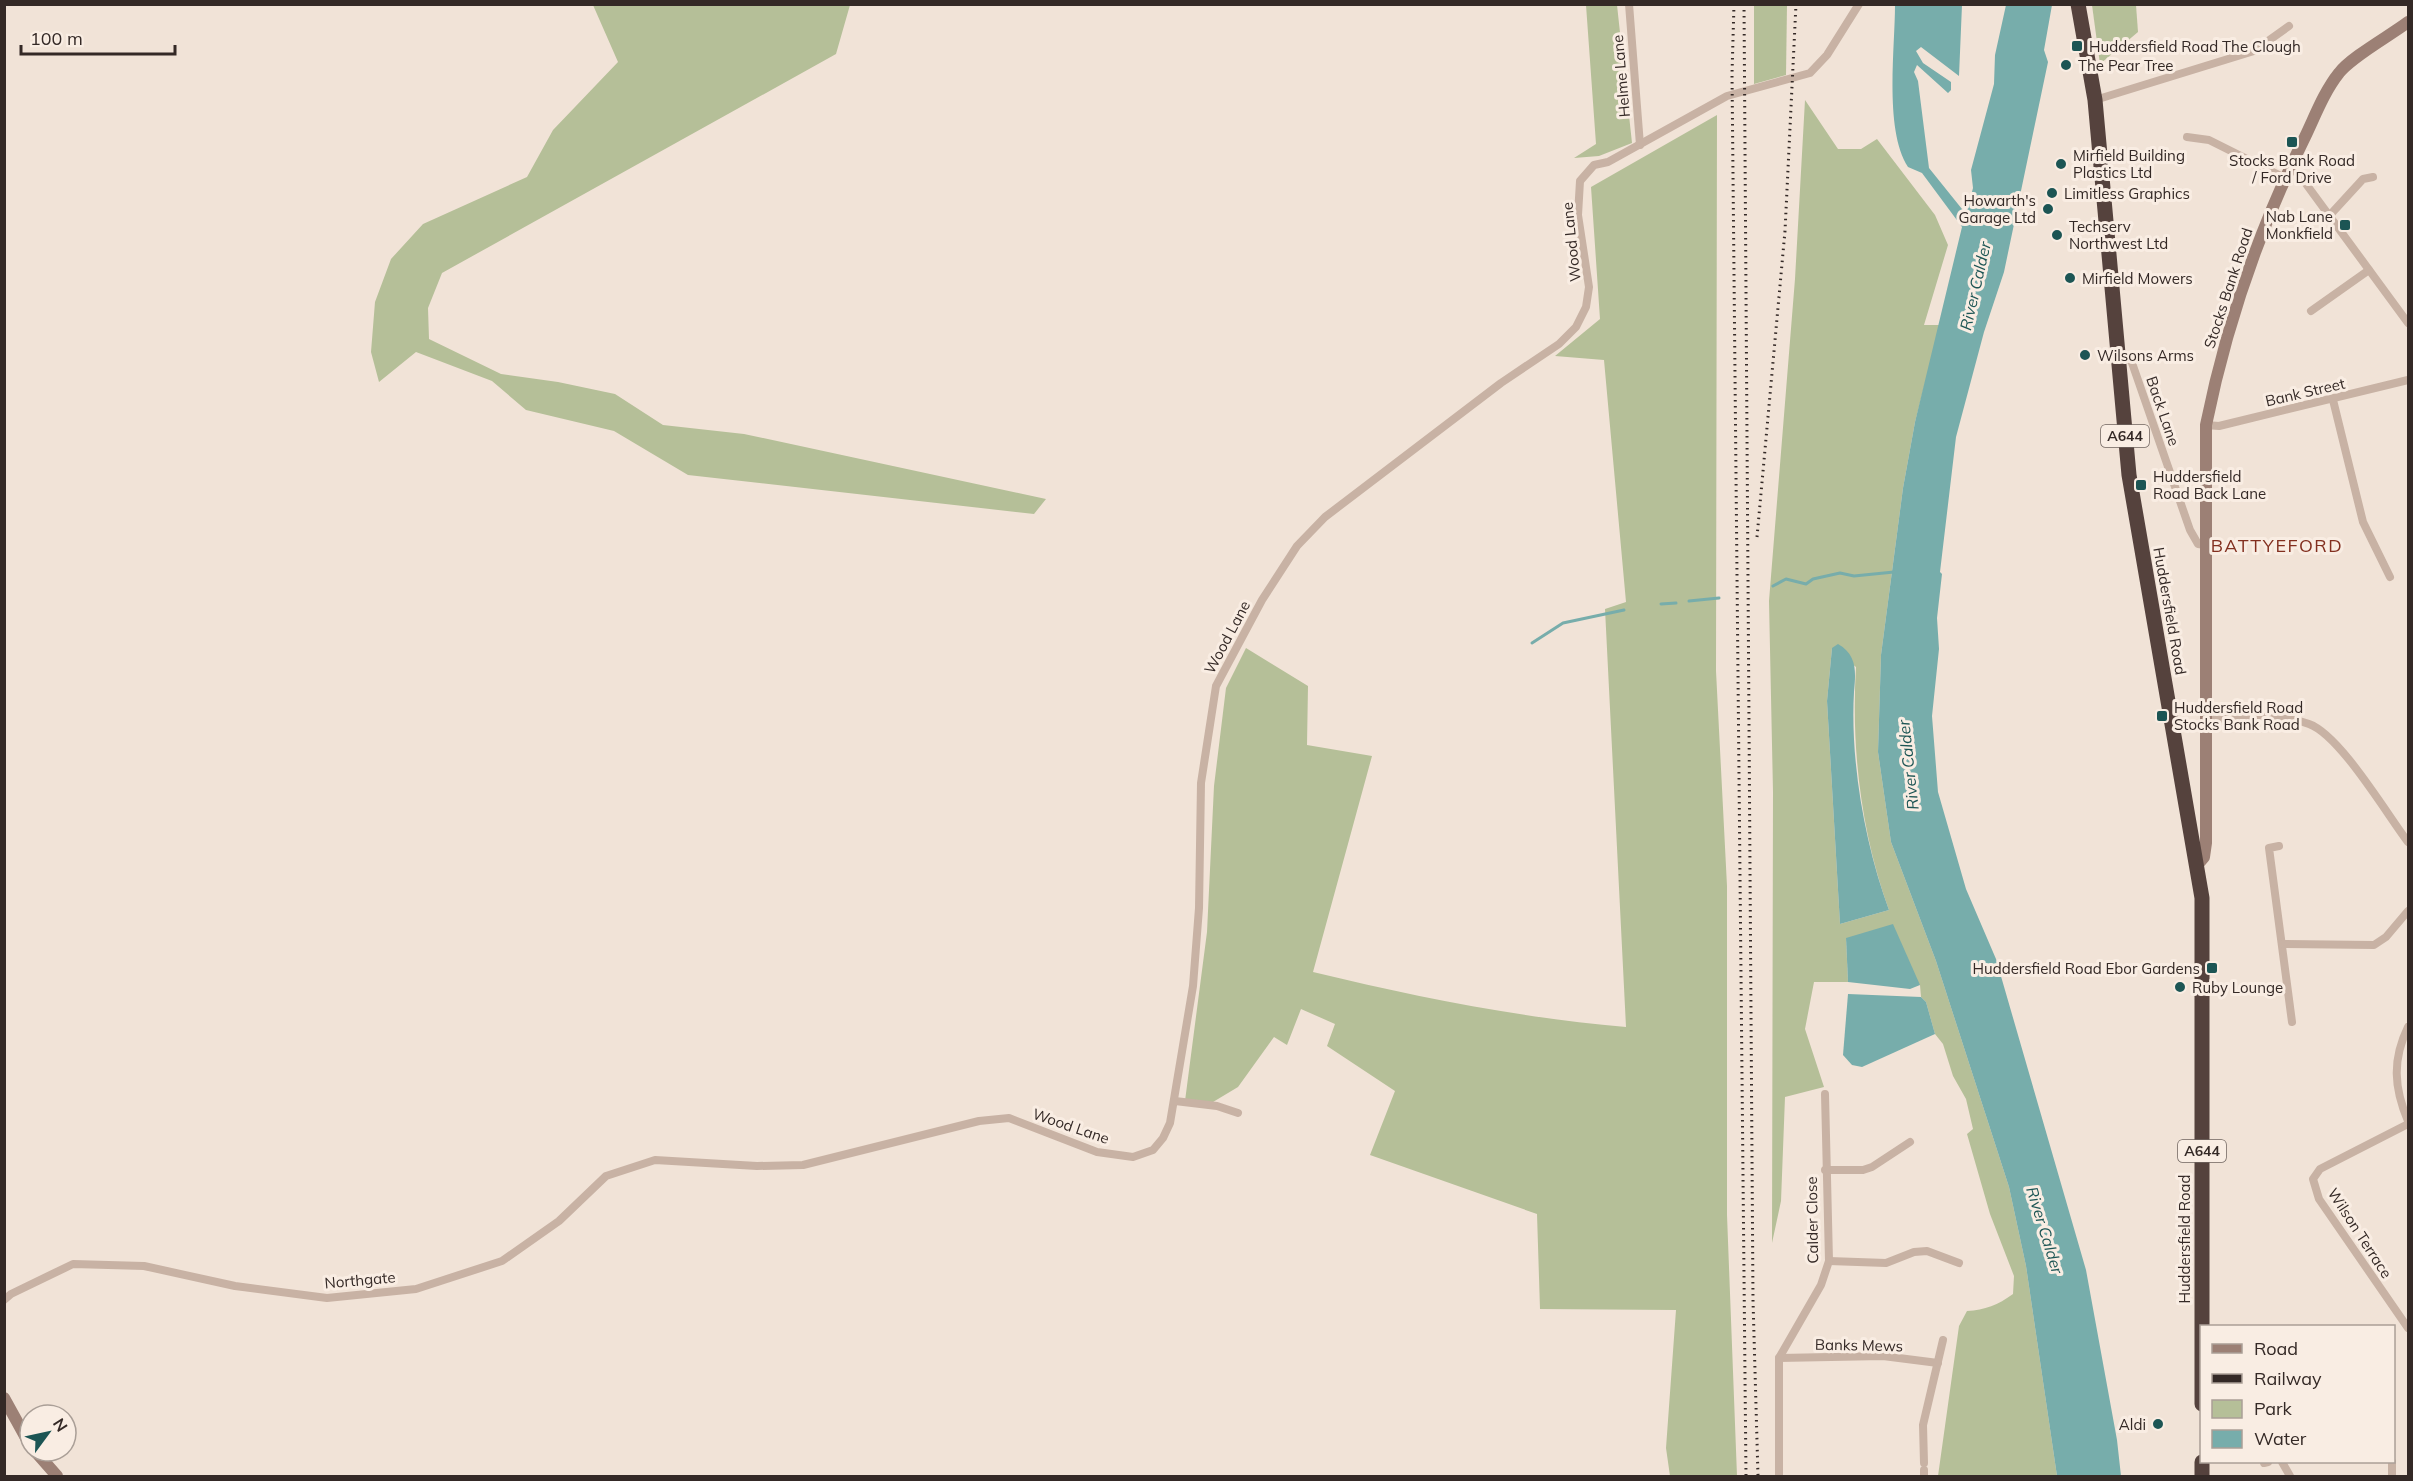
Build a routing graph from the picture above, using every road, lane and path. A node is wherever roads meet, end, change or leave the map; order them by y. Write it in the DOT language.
graph roads {
  1 [pos="1629,4"];
  2 [pos="1859,4"];
  3 [pos="2078,4"];
  4 [pos="2409,22"];
  5 [pos="2289,26"];
  6 [pos="2095,100"];
  7 [pos="2187,137"];
  8 [pos="1640,145"];
  9 [pos="2287,173"];
  10 [pos="2373,177"];
  11 [pos="2330,215"];
  12 [pos="2369,270"];
  13 [pos="2311,312"];
  14 [pos="2409,323"];
  15 [pos="2119,358"];
  16 [pos="2408,383"];
  17 [pos="2333,400"];
  18 [pos="2206,425"];
  19 [pos="2205,545"];
  20 [pos="2390,577"];
  21 [pos="2204,720"];
  22 [pos="2409,842"];
  23 [pos="2279,846"];
  24 [pos="2198,864"];
  25 [pos="2409,911"];
  26 [pos="2282,944"];
  27 [pos="2292,1022"];
  28 [pos="2409,1027"];
  29 [pos="1825,1094"];
  30 [pos="1175,1101"];
  31 [pos="1238,1113"];
  32 [pos="2409,1122"];
  33 [pos="1910,1143"];
  34 [pos="655,1160"];
  35 [pos="1825,1170"];
  36 [pos="1829,1261"];
  37 [pos="1959,1263"];
  38 [pos="4,1300"];
  39 [pos="2202,1325"];
  40 [pos="2409,1328"];
  41 [pos="1942,1340"];
  42 [pos="1779,1358"];
  43 [pos="1938,1364"];
  44 [pos="4,1398"];
  45 [pos="18,1423"];
  46 [pos="46,1463"];
  47 [pos="1924,1470"];
  48 [pos="57,1476"];
  49 [pos="1779,1476"];
  1 -- 8 [label="street, Helme Lane"];
  2 -- 8 [label="street, Wood Lane"];
  3 -- 6 [label="highway, Huddersfield Road / A644"];
  4 -- 9 [label="street, Stocks Bank Road"];
  5 -- 6 [label="street"];
  6 -- 15 [label="highway, Huddersfield Road / A644"];
  7 -- 9 [label="street"];
  8 -- 30 [label="street, Wood Lane"];
  9 -- 11 [label="street"];
  9 -- 18 [label="street, Stocks Bank Road"];
  10 -- 11 [label="street"];
  11 -- 12 [label="street"];
  12 -- 13 [label="street"];
  12 -- 14 [label="street"];
  15 -- 19 [label="street, Back Lane"];
  15 -- 24 [label="highway, Huddersfield Road / A644"];
  16 -- 17 [label="street, Bank Street"];
  17 -- 18 [label="street, Bank Street"];
  17 -- 20 [label="street"];
  18 -- 19 [label="street, Stocks Bank Road"];
  19 -- 21 [label="street, Stocks Bank Road"];
  21 -- 22 [label="street"];
  21 -- 24 [label="street, Stocks Bank Road"];
  23 -- 26 [label="street"];
  24 -- 39 [label="highway, Huddersfield Road / A644"];
  25 -- 26 [label="street"];
  26 -- 27 [label="street"];
  28 -- 32 [label="street"];
  29 -- 35 [label="street, Calder Close"];
  30 -- 31 [label="street"];
  30 -- 34 [label="street, Wood Lane"];
  32 -- 40 [label="street, Wilson Terrace"];
  33 -- 35 [label="street"];
  34 -- 38 [label="street, Northgate"];
  35 -- 36 [label="street, Calder Close"];
  36 -- 37 [label="street"];
  36 -- 42 [label="street, Calder Close"];
  41 -- 43 [label="street"];
  42 -- 43 [label="street, Banks Mews"];
  42 -- 49 [label="street, Calder Close"];
  43 -- 47 [label="street"];
  44 -- 45 [label="street"];
  46 -- 48 [label="street"];
}
